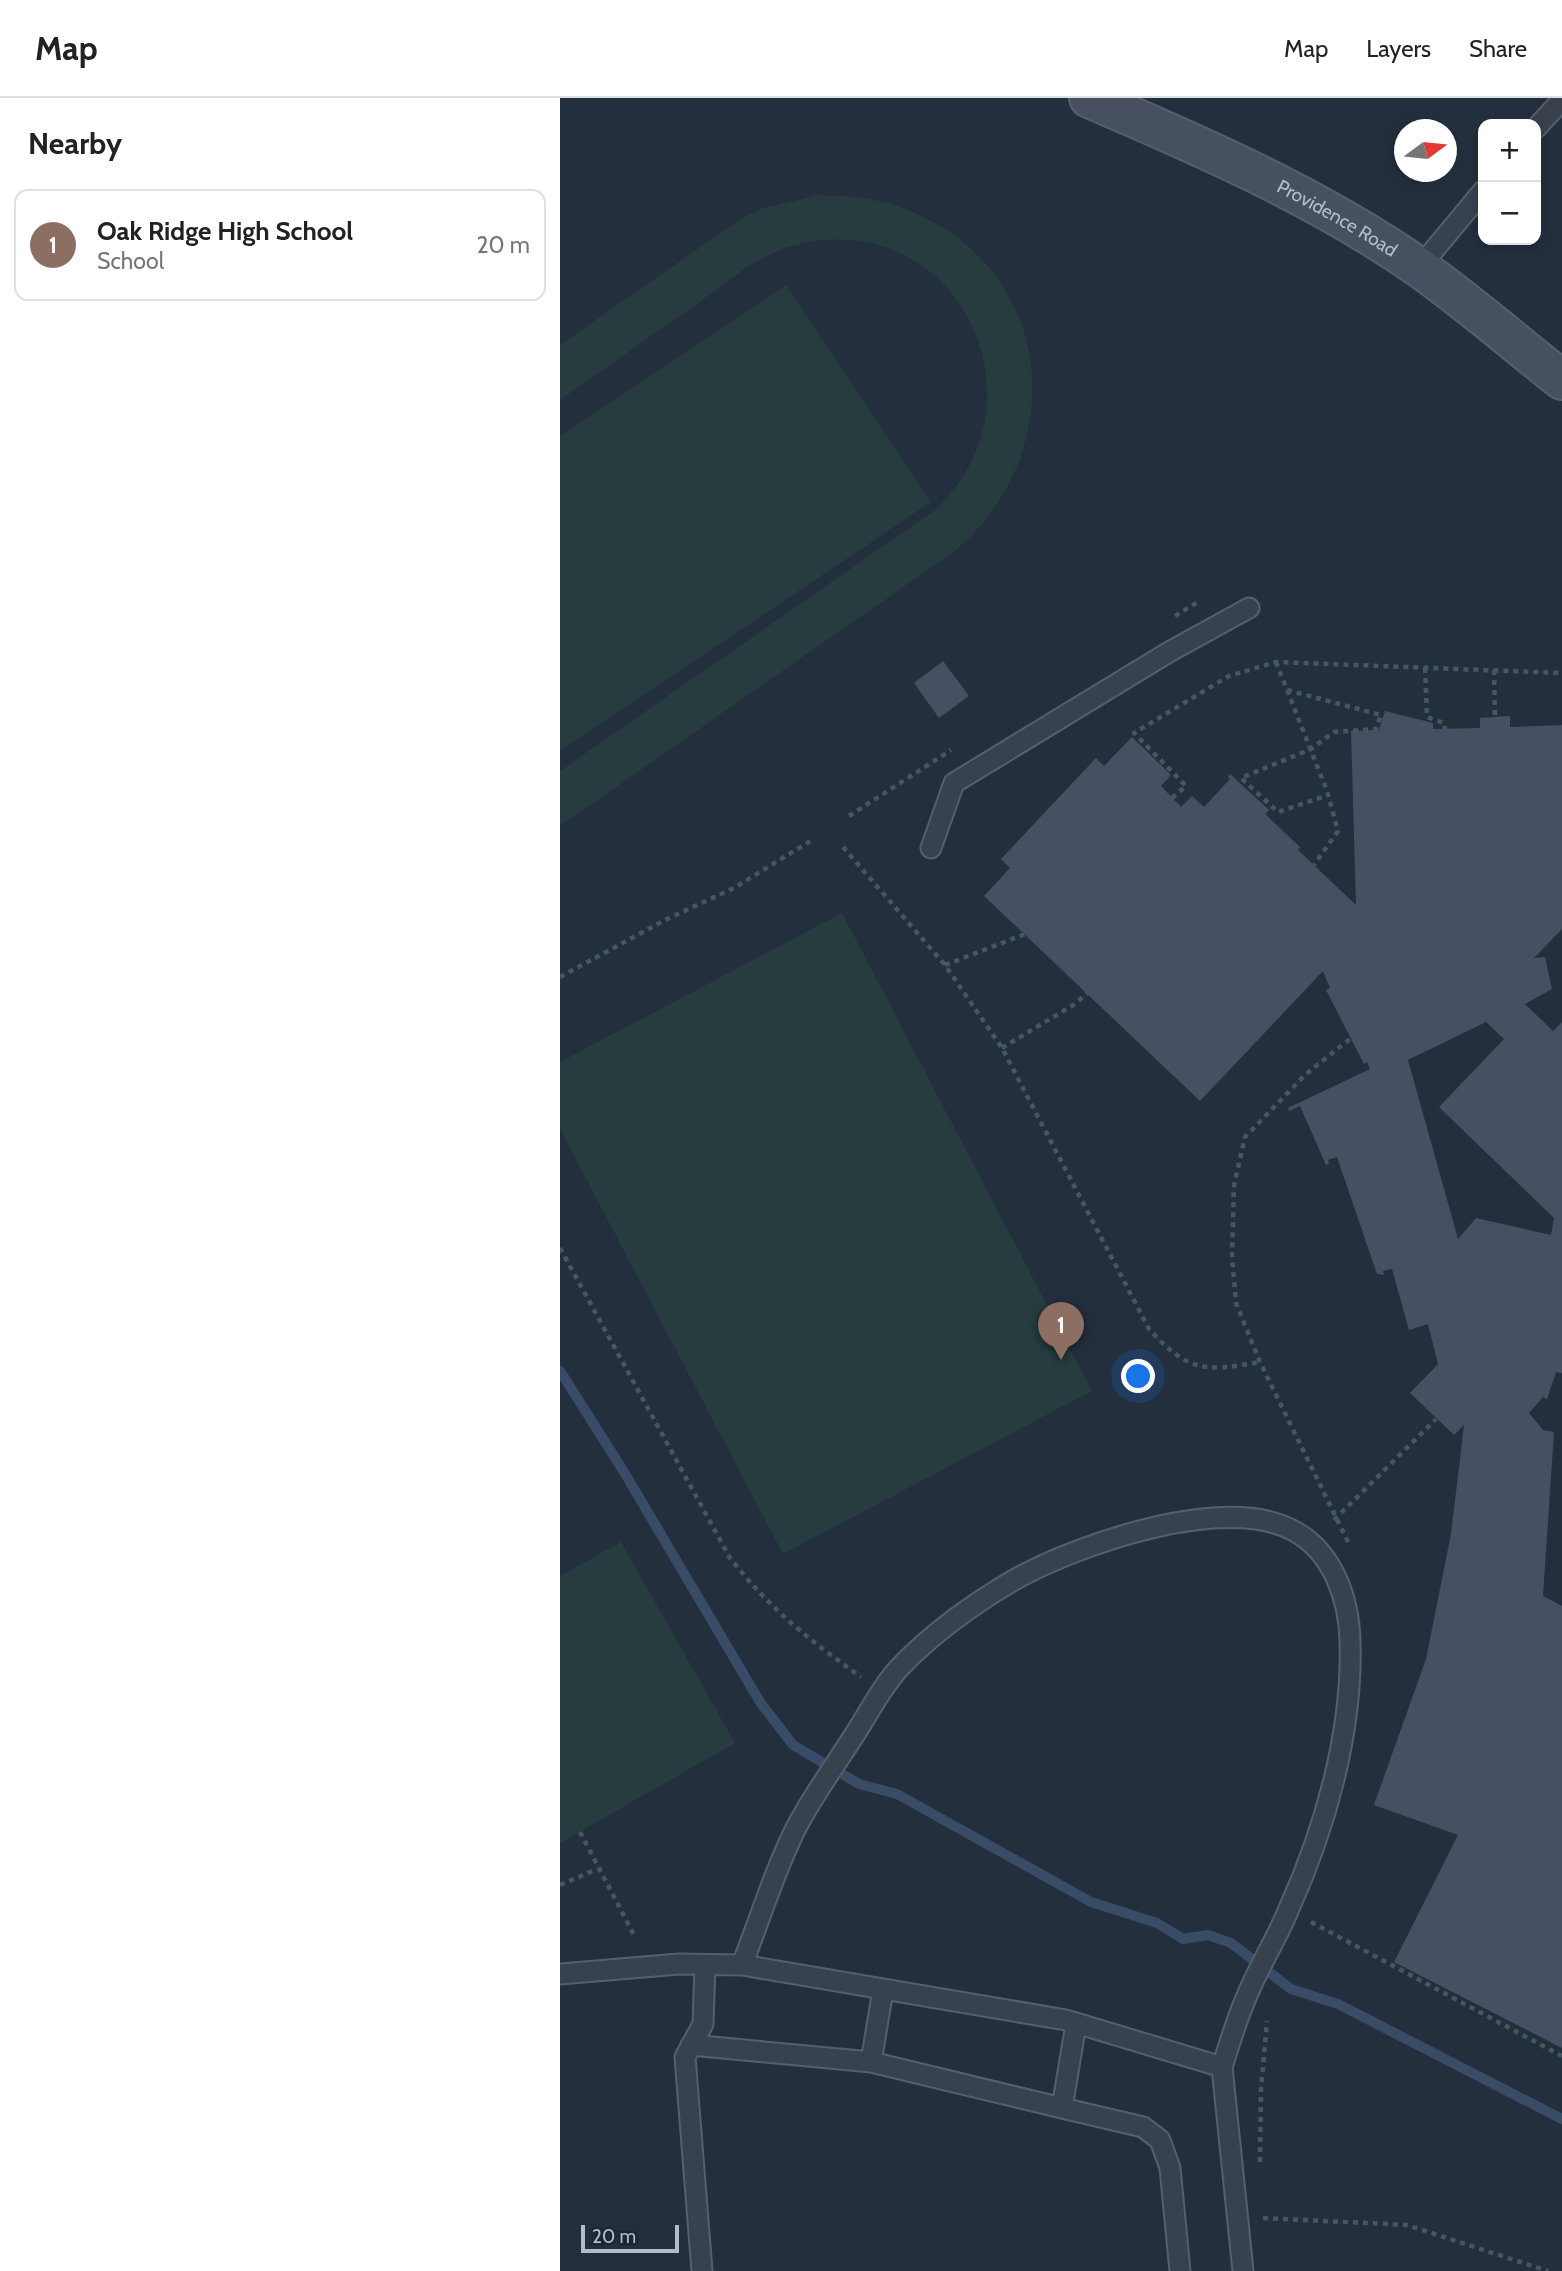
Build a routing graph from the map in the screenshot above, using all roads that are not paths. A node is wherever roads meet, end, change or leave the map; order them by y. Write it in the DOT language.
graph roads {
  1 [pos="1089,98"];
  2 [pos="1562,100"];
  3 [pos="1541,123"];
  4 [pos="1478,197"];
  5 [pos="1419,268"];
  6 [pos="1562,380"];
  7 [pos="1249,608"];
  8 [pos="931,848"];
  9 [pos="742,1965"];
  10 [pos="705,1966"];
  11 [pos="560,1974"];
  12 [pos="883,1990"];
  13 [pos="1076,2024"];
  14 [pos="691,2045"];
  15 [pos="872,2062"];
  16 [pos="1222,2067"];
  17 [pos="1062,2108"];
  18 [pos="702,2271"];
  19 [pos="1180,2271"];
  20 [pos="1244,2271"];
  1 -- 5 [label="street, Providence Road"];
  2 -- 3 [label="lane"];
  4 -- 5 [label="lane"];
  5 -- 6 [label="street, Providence Road"];
  7 -- 8 [label="lane"];
  9 -- 10 [label="lane"];
  9 -- 12 [label="lane"];
  9 -- 16 [label="lane"];
  10 -- 11 [label="lane"];
  10 -- 14 [label="lane"];
  12 -- 13 [label="lane"];
  12 -- 15 [label="lane"];
  13 -- 16 [label="lane"];
  13 -- 17 [label="lane"];
  14 -- 15 [label="lane"];
  14 -- 18 [label="lane"];
  15 -- 17 [label="lane"];
  16 -- 20 [label="lane"];
  17 -- 19 [label="lane"];
}
